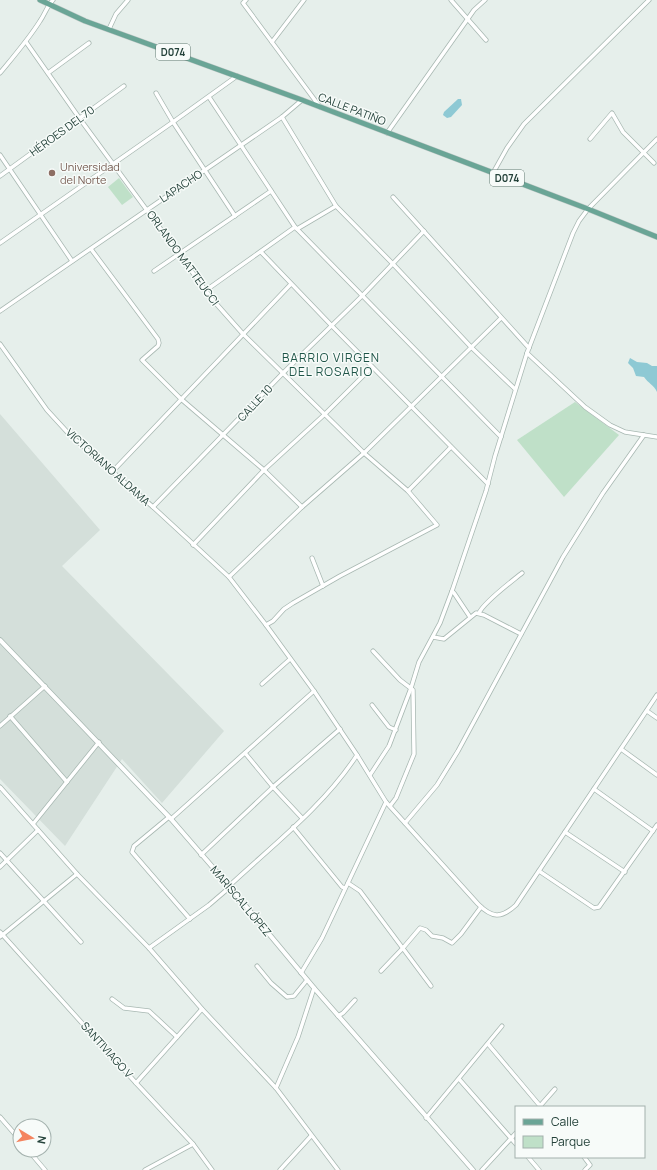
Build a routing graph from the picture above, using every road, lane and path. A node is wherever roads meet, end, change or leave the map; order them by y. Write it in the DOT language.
graph roads {
  1 [pos="40,0"];
  2 [pos="128,0"];
  3 [pos="304,0"];
  4 [pos="451,0"];
  5 [pos="485,0"];
  6 [pos="649,0"];
  7 [pos="51,2"];
  8 [pos="244,2"];
  9 [pos="468,19"];
  10 [pos="109,29"];
  11 [pos="486,40"];
  12 [pos="26,42"];
  13 [pos="272,42"];
  14 [pos="89,43"];
  15 [pos="0,73"];
  16 [pos="48,73"];
  17 [pos="237,76"];
  18 [pos="124,86"];
  19 [pos="156,93"];
  20 [pos="209,97"];
  21 [pos="302,100"];
  22 [pos="321,108"];
  23 [pos="282,117"];
  24 [pos="80,119"];
  25 [pos="173,122"];
  26 [pos="387,133"];
  27 [pos="590,139"];
  28 [pos="657,139"];
  29 [pos="240,145"];
  30 [pos="644,152"];
  31 [pos="0,156"];
  32 [pos="114,163"];
  33 [pos="654,163"];
  34 [pos="10,169"];
  35 [pos="205,170"];
  36 [pos="493,173"];
  37 [pos="0,176"];
  38 [pos="271,191"];
  39 [pos="393,197"];
  40 [pos="336,206"];
  41 [pos="147,209"];
  42 [pos="588,209"];
  43 [pos="41,214"];
  44 [pos="235,216"];
  45 [pos="296,228"];
  46 [pos="424,231"];
  47 [pos="657,237"];
  48 [pos="0,244"];
  49 [pos="91,249"];
  50 [pos="261,252"];
  51 [pos="179,253"];
  52 [pos="72,261"];
  53 [pos="393,264"];
  54 [pos="154,271"];
  55 [pos="291,284"];
  56 [pos="205,291"];
  57 [pos="362,296"];
  58 [pos="0,311"];
  59 [pos="501,318"];
  60 [pos="332,326"];
  61 [pos="243,334"];
  62 [pos="0,344"];
  63 [pos="471,347"];
  64 [pos="529,348"];
  65 [pos="527,353"];
  66 [pos="372,367"];
  67 [pos="283,373"];
  68 [pos="441,377"];
  69 [pos="516,389"];
  70 [pos="181,399"];
  71 [pos="410,406"];
  72 [pos="325,414"];
  73 [pos="224,435"];
  74 [pos="644,435"];
  75 [pos="501,437"];
  76 [pos="657,437"];
  77 [pos="451,446"];
  78 [pos="364,453"];
  79 [pos="264,470"];
  80 [pos="113,472"];
  81 [pos="488,484"];
  82 [pos="408,491"];
  83 [pos="153,507"];
  84 [pos="302,507"];
  85 [pos="193,545"];
  86 [pos="312,558"];
  87 [pos="522,573"];
  88 [pos="229,577"];
  89 [pos="323,586"];
  90 [pos="452,591"];
  91 [pos="479,613"];
  92 [pos="470,617"];
  93 [pos="266,625"];
  94 [pos="521,634"];
  95 [pos="433,637"];
  96 [pos="0,640"];
  97 [pos="373,651"];
  98 [pos="290,659"];
  99 [pos="262,684"];
  100 [pos="45,686"];
  101 [pos="411,688"];
  102 [pos="314,691"];
  103 [pos="657,695"];
  104 [pos="372,705"];
  105 [pos="647,711"];
  106 [pos="10,716"];
  107 [pos="657,718"];
  108 [pos="0,726"];
  109 [pos="340,729"];
  110 [pos="396,730"];
  111 [pos="98,742"];
  112 [pos="621,749"];
  113 [pos="245,753"];
  114 [pos="357,755"];
  115 [pos="370,775"];
  116 [pos="657,775"];
  117 [pos="67,782"];
  118 [pos="0,787"];
  119 [pos="273,787"];
  120 [pos="594,789"];
  121 [pos="386,802"];
  122 [pos="390,806"];
  123 [pos="170,818"];
  124 [pos="302,818"];
  125 [pos="405,823"];
  126 [pos="33,824"];
  127 [pos="657,825"];
  128 [pos="293,827"];
  129 [pos="38,830"];
  130 [pos="653,831"];
  131 [pos="565,832"];
  132 [pos="0,852"];
  133 [pos="201,855"];
  134 [pos="7,860"];
  135 [pos="0,867"];
  136 [pos="538,871"];
  137 [pos="625,872"];
  138 [pos="77,874"];
  139 [pos="348,883"];
  140 [pos="230,887"];
  141 [pos="345,888"];
  142 [pos="44,900"];
  143 [pos="481,907"];
  144 [pos="190,919"];
  145 [pos="1,934"];
  146 [pos="81,942"];
  147 [pos="149,948"];
  148 [pos="403,948"];
  149 [pos="257,966"];
  150 [pos="381,971"];
  151 [pos="301,973"];
  152 [pos="307,980"];
  153 [pos="431,986"];
  154 [pos="314,988"];
  155 [pos="112,999"];
  156 [pos="355,1000"];
  157 [pos="202,1009"];
  158 [pos="338,1016"];
  159 [pos="502,1026"];
  160 [pos="177,1037"];
  161 [pos="488,1044"];
  162 [pos="459,1079"];
  163 [pos="136,1083"];
  164 [pos="276,1088"];
  165 [pos="554,1088"];
  166 [pos="539,1106"];
  167 [pos="541,1106"];
  168 [pos="0,1117"];
  169 [pos="426,1118"];
  170 [pos="12,1131"];
  171 [pos="515,1134"];
  172 [pos="311,1136"];
  173 [pos="511,1138"];
  174 [pos="515,1143"];
  175 [pos="193,1144"];
  176 [pos="35,1158"];
  177 [pos="529,1158"];
  178 [pos="585,1158"];
  179 [pos="152,1166"];
  180 [pos="45,1170"];
  181 [pos="145,1170"];
  182 [pos="155,1170"];
  183 [pos="212,1170"];
  184 [pos="280,1170"];
  185 [pos="338,1170"];
  186 [pos="473,1170"];
  187 [pos="482,1170"];
  188 [pos="539,1170"];
  189 [pos="585,1170"];
  1 -- 7 [label="main road, CALLE PATIÑO / D074"];
  2 -- 10 [label="street"];
  3 -- 13 [label="street"];
  4 -- 9 [label="street"];
  5 -- 9 [label="street"];
  6 -- 36 [label="street"];
  7 -- 10 [label="main road, CALLE PATIÑO / D074"];
  7 -- 12 [label="street"];
  8 -- 13 [label="street"];
  9 -- 11 [label="street"];
  9 -- 26 [label="street"];
  10 -- 17 [label="main road, CALLE PATIÑO / D074"];
  12 -- 15 [label="street"];
  12 -- 16 [label="street, ORLANDO MATTEUCCI"];
  13 -- 22 [label="street"];
  14 -- 16 [label="street"];
  16 -- 24 [label="street, ORLANDO MATTEUCCI"];
  17 -- 20 [label="street"];
  17 -- 21 [label="main road, CALLE PATIÑO / D074"];
  18 -- 24 [label="street, HÉROES DEL 70"];
  19 -- 25 [label="street"];
  20 -- 25 [label="street"];
  20 -- 29 [label="street"];
  21 -- 22 [label="main road, CALLE PATIÑO / D074"];
  21 -- 23 [label="street, LAPACHO"];
  22 -- 26 [label="main road, CALLE PATIÑO / D074"];
  23 -- 29 [label="street, LAPACHO"];
  23 -- 40 [label="street"];
  24 -- 32 [label="street, ORLANDO MATTEUCCI"];
  24 -- 34 [label="street, HÉROES DEL 70"];
  25 -- 32 [label="street"];
  25 -- 35 [label="street"];
  26 -- 36 [label="main road, CALLE PATIÑO / D074"];
  27 -- 30 [label="street"];
  28 -- 30 [label="street"];
  29 -- 35 [label="street, LAPACHO"];
  29 -- 38 [label="street"];
  30 -- 33 [label="street"];
  30 -- 42 [label="street"];
  31 -- 34 [label="street"];
  32 -- 41 [label="street, ORLANDO MATTEUCCI"];
  32 -- 43 [label="street"];
  34 -- 37 [label="street, HÉROES DEL 70"];
  34 -- 43 [label="street"];
  35 -- 41 [label="street, LAPACHO"];
  35 -- 44 [label="street"];
  36 -- 42 [label="main road, CALLE PATIÑO / D074"];
  38 -- 44 [label="street"];
  38 -- 45 [label="street"];
  39 -- 46 [label="street"];
  40 -- 45 [label="street"];
  40 -- 53 [label="street"];
  41 -- 49 [label="street, LAPACHO"];
  41 -- 51 [label="street, ORLANDO MATTEUCCI"];
  42 -- 47 [label="main road, CALLE PATIÑO / D074"];
  42 -- 64 [label="street"];
  43 -- 48 [label="street"];
  43 -- 52 [label="street"];
  44 -- 51 [label="street"];
  45 -- 50 [label="street"];
  45 -- 57 [label="street"];
  46 -- 53 [label="street, CALLE 10"];
  46 -- 59 [label="street"];
  49 -- 52 [label="street, LAPACHO"];
  49 -- 70 [label="street"];
  50 -- 55 [label="street"];
  50 -- 56 [label="street"];
  51 -- 54 [label="street"];
  51 -- 56 [label="street, ORLANDO MATTEUCCI"];
  52 -- 58 [label="street, LAPACHO"];
  53 -- 57 [label="street, CALLE 10"];
  53 -- 63 [label="street"];
  55 -- 60 [label="street"];
  55 -- 61 [label="street"];
  56 -- 61 [label="street, ORLANDO MATTEUCCI"];
  57 -- 60 [label="street, CALLE 10"];
  57 -- 68 [label="street"];
  59 -- 63 [label="street"];
  59 -- 64 [label="street"];
  60 -- 66 [label="street"];
  60 -- 67 [label="street, CALLE 10"];
  61 -- 67 [label="street, ORLANDO MATTEUCCI"];
  61 -- 70 [label="street"];
  62 -- 80 [label="street, VICTORIANO ALDAMA"];
  63 -- 68 [label="street"];
  63 -- 69 [label="street"];
  64 -- 65 [label="street"];
  65 -- 69 [label="street"];
  65 -- 74 [label="street"];
  66 -- 71 [label="street"];
  66 -- 72 [label="street"];
  67 -- 72 [label="street, ORLANDO MATTEUCCI"];
  67 -- 73 [label="street, CALLE 10"];
  68 -- 71 [label="street"];
  68 -- 75 [label="street"];
  69 -- 75 [label="street"];
  70 -- 73 [label="street"];
  70 -- 80 [label="street"];
  71 -- 77 [label="street"];
  71 -- 78 [label="street"];
  72 -- 78 [label="street, ORLANDO MATTEUCCI"];
  72 -- 79 [label="street"];
  73 -- 79 [label="street"];
  73 -- 83 [label="street, CALLE 10"];
  74 -- 76 [label="street"];
  74 -- 94 [label="street"];
  75 -- 81 [label="street"];
  77 -- 81 [label="street"];
  77 -- 82 [label="street"];
  78 -- 82 [label="street, ORLANDO MATTEUCCI"];
  78 -- 84 [label="street"];
  79 -- 84 [label="street"];
  79 -- 85 [label="street"];
  80 -- 83 [label="street, VICTORIANO ALDAMA"];
  81 -- 90 [label="street"];
  82 -- 89 [label="street, ORLANDO MATTEUCCI"];
  83 -- 85 [label="street, VICTORIANO ALDAMA"];
  84 -- 88 [label="street"];
  85 -- 88 [label="street, VICTORIANO ALDAMA"];
  86 -- 89 [label="street"];
  87 -- 91 [label="street"];
  88 -- 93 [label="street, VICTORIANO ALDAMA"];
  89 -- 93 [label="street"];
  90 -- 92 [label="street"];
  90 -- 95 [label="street"];
  91 -- 92 [label="street"];
  91 -- 94 [label="street"];
  92 -- 95 [label="street"];
  93 -- 98 [label="street, VICTORIANO ALDAMA"];
  94 -- 125 [label="street"];
  95 -- 101 [label="street"];
  96 -- 100 [label="street, MARISCAL LÓPEZ"];
  97 -- 101 [label="street"];
  98 -- 99 [label="street"];
  98 -- 102 [label="street, VICTORIANO ALDAMA"];
  100 -- 106 [label="street"];
  100 -- 111 [label="street, MARISCAL LÓPEZ"];
  101 -- 110 [label="street"];
  101 -- 122 [label="street"];
  102 -- 109 [label="street, VICTORIANO ALDAMA"];
  102 -- 113 [label="street"];
  103 -- 105 [label="street"];
  104 -- 110 [label="street"];
  105 -- 107 [label="street"];
  105 -- 112 [label="street"];
  106 -- 108 [label="street"];
  106 -- 117 [label="street"];
  109 -- 114 [label="street, VICTORIANO ALDAMA"];
  109 -- 119 [label="street"];
  110 -- 115 [label="street"];
  111 -- 117 [label="street"];
  111 -- 123 [label="street, MARISCAL LÓPEZ"];
  112 -- 116 [label="street"];
  112 -- 120 [label="street"];
  113 -- 119 [label="street"];
  113 -- 123 [label="street"];
  114 -- 115 [label="street, VICTORIANO ALDAMA"];
  114 -- 124 [label="street"];
  115 -- 121 [label="street, VICTORIANO ALDAMA"];
  117 -- 126 [label="street"];
  118 -- 126 [label="street"];
  119 -- 124 [label="street"];
  119 -- 133 [label="street"];
  120 -- 130 [label="street"];
  120 -- 131 [label="street"];
  121 -- 122 [label="street, VICTORIANO ALDAMA"];
  121 -- 139 [label="street"];
  122 -- 125 [label="street, VICTORIANO ALDAMA"];
  123 -- 133 [label="street, MARISCAL LÓPEZ"];
  123 -- 144 [label="street"];
  124 -- 128 [label="street"];
  125 -- 143 [label="street, VICTORIANO ALDAMA"];
  126 -- 129 [label="street"];
  127 -- 130 [label="street"];
  128 -- 140 [label="street"];
  128 -- 141 [label="street"];
  129 -- 134 [label="street"];
  129 -- 138 [label="street"];
  130 -- 137 [label="street"];
  131 -- 136 [label="street"];
  131 -- 137 [label="street"];
  132 -- 134 [label="street"];
  133 -- 140 [label="street, MARISCAL LÓPEZ"];
  134 -- 135 [label="street"];
  134 -- 142 [label="street"];
  136 -- 137 [label="street"];
  136 -- 143 [label="street"];
  138 -- 142 [label="street"];
  138 -- 147 [label="street"];
  139 -- 141 [label="street"];
  139 -- 148 [label="street"];
  140 -- 144 [label="street"];
  140 -- 151 [label="street, MARISCAL LÓPEZ"];
  141 -- 151 [label="street"];
  142 -- 145 [label="street"];
  142 -- 146 [label="street"];
  143 -- 148 [label="street"];
  144 -- 147 [label="street"];
  145 -- 163 [label="street, SANTIVIAGO V"];
  147 -- 157 [label="street"];
  148 -- 150 [label="street"];
  148 -- 153 [label="street"];
  149 -- 152 [label="street"];
  151 -- 152 [label="street, MARISCAL LÓPEZ"];
  152 -- 154 [label="street, MARISCAL LÓPEZ"];
  154 -- 158 [label="street, MARISCAL LÓPEZ"];
  154 -- 164 [label="street"];
  155 -- 160 [label="street"];
  156 -- 158 [label="street"];
  157 -- 160 [label="street"];
  157 -- 164 [label="street"];
  158 -- 169 [label="street, MARISCAL LÓPEZ"];
  159 -- 161 [label="street"];
  160 -- 163 [label="street"];
  161 -- 162 [label="street"];
  161 -- 166 [label="street"];
  162 -- 169 [label="street"];
  162 -- 173 [label="street"];
  163 -- 175 [label="street, SANTIVIAGO V"];
  164 -- 172 [label="street"];
  165 -- 167 [label="street"];
  168 -- 170 [label="street"];
  169 -- 186 [label="street, MARISCAL LÓPEZ"];
  171 -- 173 [label="street"];
  172 -- 184 [label="street"];
  172 -- 185 [label="street"];
  173 -- 174 [label="street"];
  173 -- 187 [label="street"];
  175 -- 179 [label="street"];
  175 -- 183 [label="street, SANTIVIAGO V"];
  176 -- 180 [label="street"];
  177 -- 188 [label="street"];
  178 -- 189 [label="street"];
  179 -- 181 [label="street"];
  179 -- 182 [label="street"];
}
